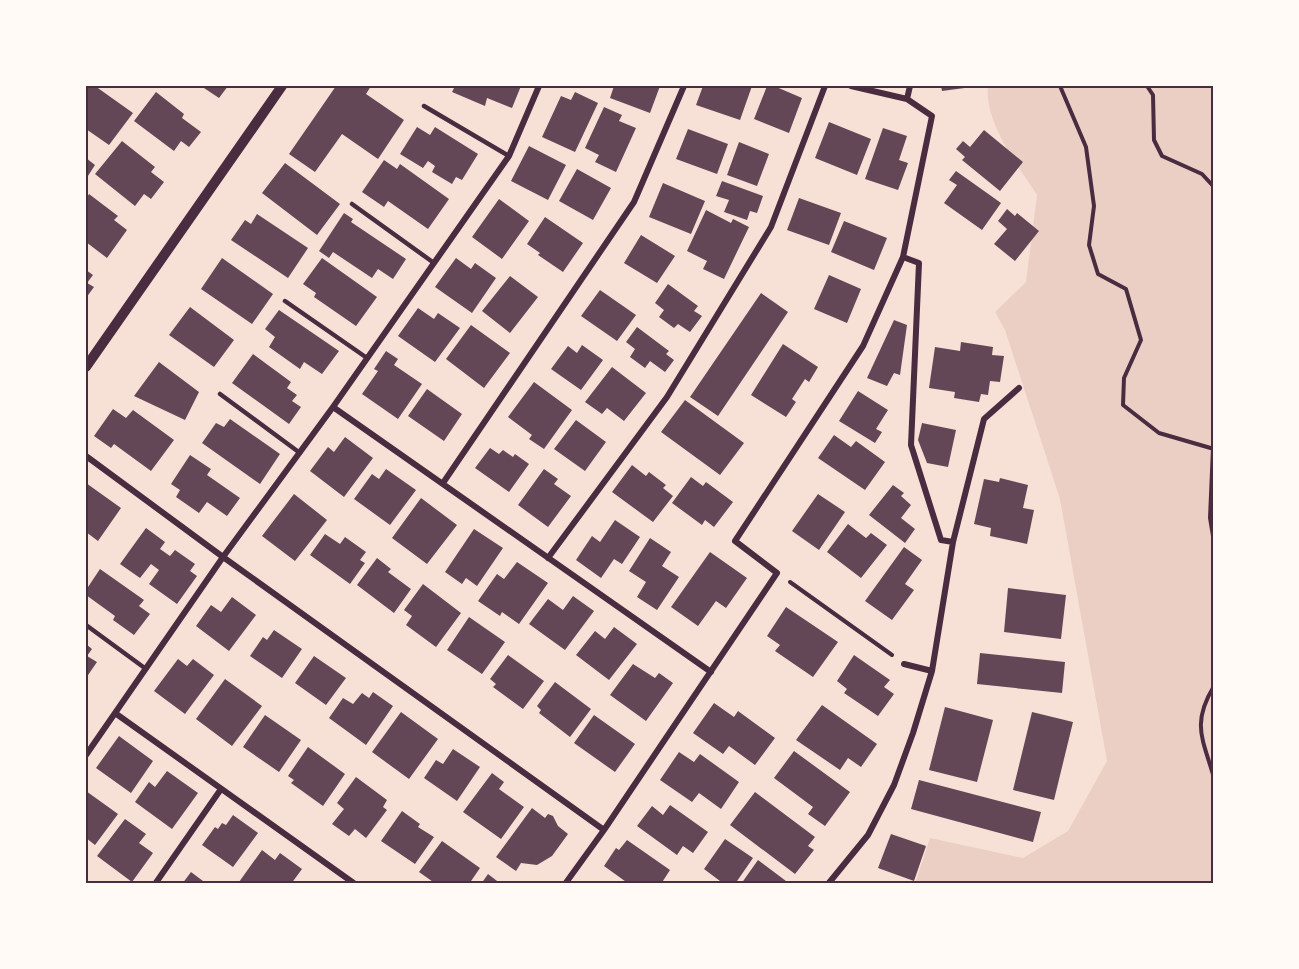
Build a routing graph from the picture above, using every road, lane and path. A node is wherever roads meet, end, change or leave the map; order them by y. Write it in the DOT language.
graph roads {
  1 [pos="282,86"];
  2 [pos="539,86"];
  3 [pos="684,86"];
  4 [pos="825,86"];
  5 [pos="851,86"];
  6 [pos="910,86"];
  7 [pos="1060,86"];
  8 [pos="1148,86"];
  9 [pos="907,99"];
  10 [pos="424,106"];
  11 [pos="508,156"];
  12 [pos="1214,187"];
  13 [pos="352,204"];
  14 [pos="903,257"];
  15 [pos="434,263"];
  16 [pos="285,301"];
  17 [pos="367,358"];
  18 [pos="86,367"];
  19 [pos="1019,388"];
  20 [pos="220,394"];
  21 [pos="333,407"];
  22 [pos="1213,449"];
  23 [pos="300,453"];
  24 [pos="86,456"];
  25 [pos="443,483"];
  26 [pos="954,542"];
  27 [pos="1214,542"];
  28 [pos="223,557"];
  29 [pos="548,558"];
  30 [pos="777,573"];
  31 [pos="86,625"];
  32 [pos="904,664"];
  33 [pos="146,669"];
  34 [pos="932,671"];
  35 [pos="711,672"];
  36 [pos="1214,686"];
  37 [pos="115,713"];
  38 [pos="86,755"];
  39 [pos="1214,778"];
  40 [pos="221,789"];
  41 [pos="604,830"];
  42 [pos="155,884"];
  43 [pos="355,884"];
  44 [pos="565,884"];
  45 [pos="828,884"];
  1 -- 18 [label="street"];
  2 -- 11 [label="street"];
  3 -- 25 [label="street"];
  4 -- 29 [label="street"];
  5 -- 9 [label="street"];
  6 -- 9 [label="street"];
  7 -- 22 [label="path"];
  8 -- 12 [label="path"];
  9 -- 14 [label="street"];
  10 -- 11 [label="lane"];
  11 -- 15 [label="street"];
  13 -- 15 [label="lane"];
  14 -- 26 [label="street"];
  14 -- 30 [label="street"];
  15 -- 17 [label="street"];
  16 -- 17 [label="lane"];
  17 -- 21 [label="street"];
  19 -- 26 [label="street"];
  20 -- 23 [label="lane"];
  21 -- 23 [label="street"];
  21 -- 25 [label="street"];
  22 -- 27 [label="path"];
  23 -- 28 [label="street"];
  24 -- 28 [label="street"];
  25 -- 29 [label="street"];
  26 -- 34 [label="street"];
  28 -- 33 [label="street"];
  28 -- 41 [label="street"];
  29 -- 35 [label="street"];
  30 -- 32 [label="path"];
  30 -- 35 [label="street"];
  31 -- 33 [label="lane"];
  32 -- 34 [label="street"];
  33 -- 37 [label="street"];
  34 -- 45 [label="street"];
  35 -- 41 [label="street"];
  36 -- 39 [label="path"];
  37 -- 38 [label="street"];
  37 -- 40 [label="street"];
  40 -- 42 [label="street"];
  40 -- 43 [label="street"];
  41 -- 44 [label="street"];
}
